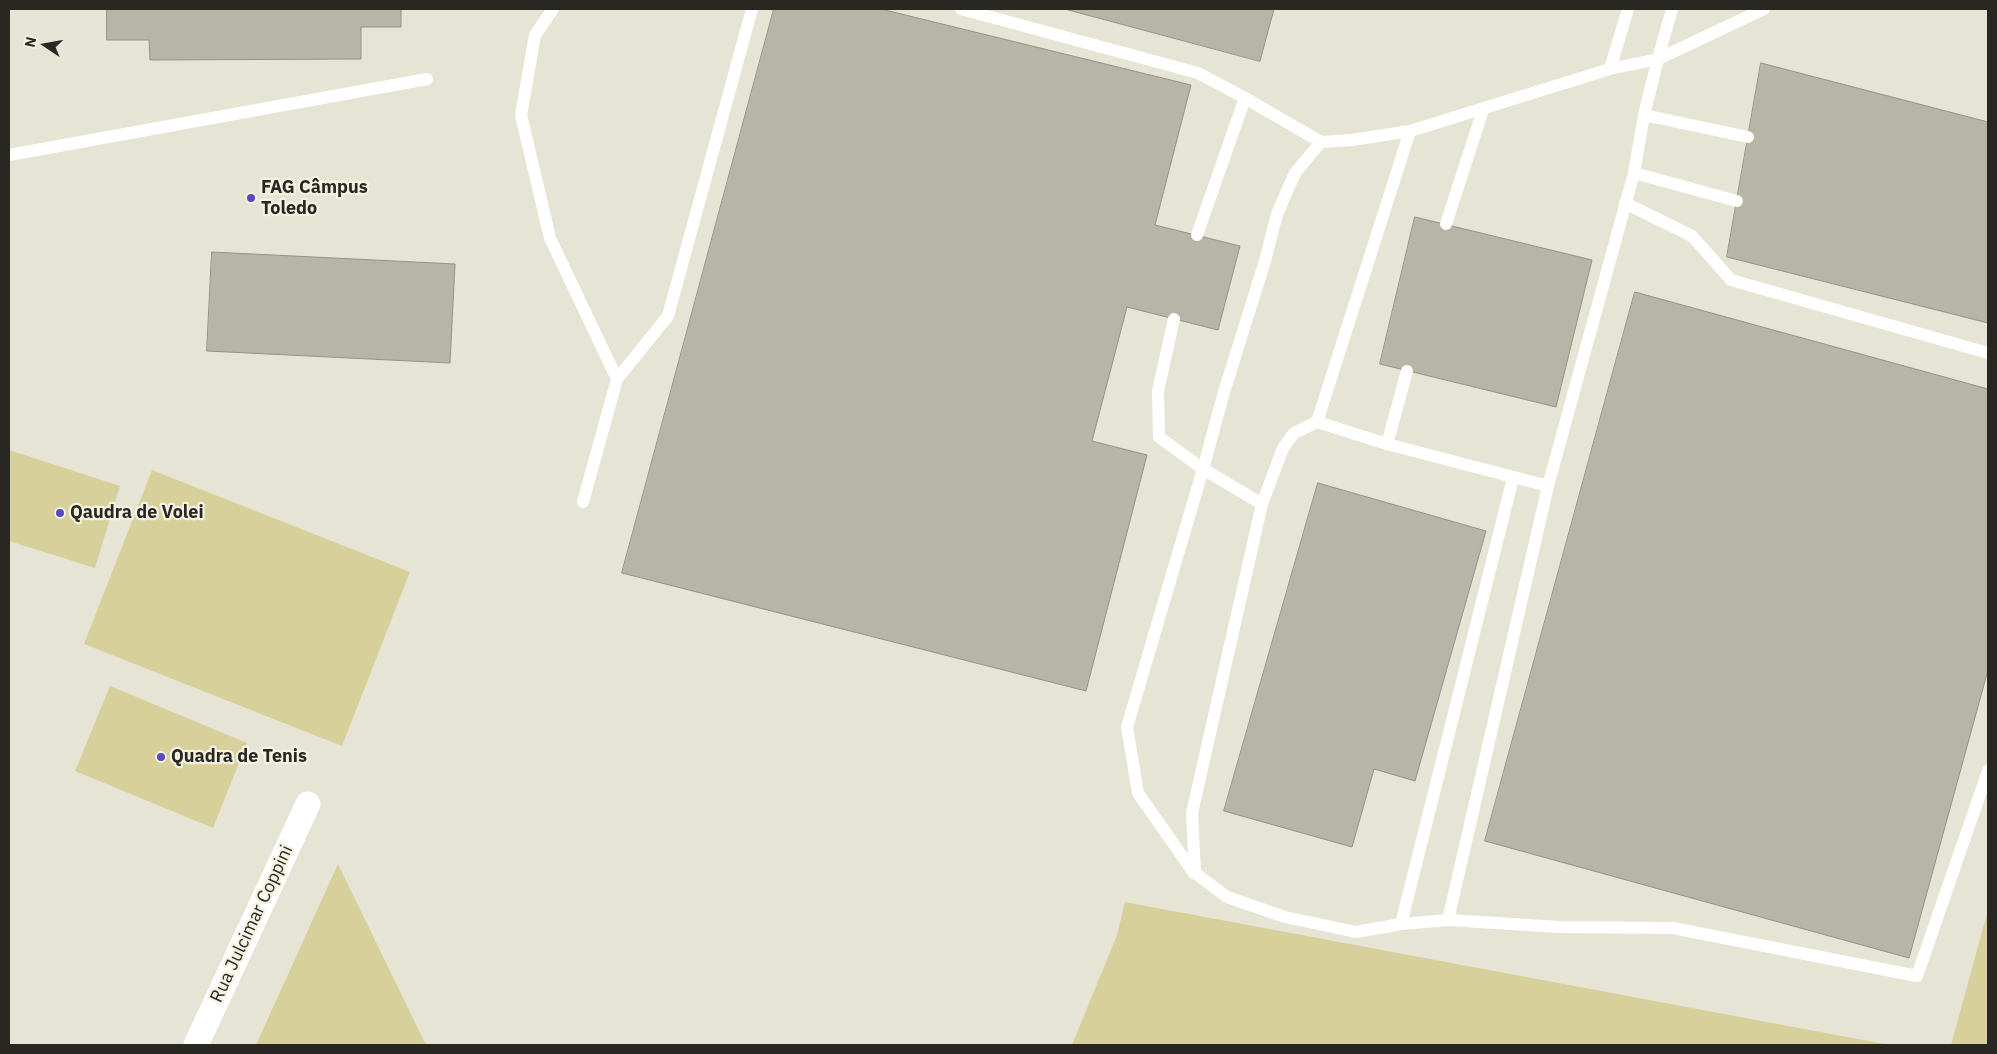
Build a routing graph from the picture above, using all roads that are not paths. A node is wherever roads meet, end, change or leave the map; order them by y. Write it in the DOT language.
graph roads {
  1 [pos="553,9"];
  2 [pos="752,9"];
  3 [pos="961,9"];
  4 [pos="1628,9"];
  5 [pos="1672,9"];
  6 [pos="1764,9"];
  7 [pos="1658,59"];
  8 [pos="1610,69"];
  9 [pos="427,79"];
  10 [pos="1245,98"];
  11 [pos="1483,110"];
  12 [pos="1644,116"];
  13 [pos="1410,131"];
  14 [pos="1748,137"];
  15 [pos="1321,142"];
  16 [pos="9,155"];
  17 [pos="1634,173"];
  18 [pos="1737,200"];
  19 [pos="1625,203"];
  20 [pos="1446,224"];
  21 [pos="1196,235"];
  22 [pos="1174,319"];
  23 [pos="1988,353"];
  24 [pos="1407,370"];
  25 [pos="618,379"];
  26 [pos="1317,422"];
  27 [pos="1386,444"];
  28 [pos="1203,469"];
  29 [pos="1513,478"];
  30 [pos="1548,486"];
  31 [pos="583,502"];
  32 [pos="1262,504"];
  33 [pos="1988,771"];
  34 [pos="308,804"];
  35 [pos="1195,873"];
  36 [pos="1448,920"];
  37 [pos="1401,924"];
  38 [pos="196,1045"];
  1 -- 25 [label="lane"];
  2 -- 25 [label="lane"];
  3 -- 10 [label="lane"];
  4 -- 8 [label="lane"];
  5 -- 7 [label="lane"];
  6 -- 7 [label="lane"];
  7 -- 8 [label="lane"];
  7 -- 12 [label="lane"];
  8 -- 11 [label="lane"];
  9 -- 16 [label="lane"];
  10 -- 15 [label="lane"];
  10 -- 21 [label="lane"];
  11 -- 13 [label="lane"];
  11 -- 20 [label="lane"];
  12 -- 14 [label="lane"];
  12 -- 17 [label="lane"];
  13 -- 15 [label="lane"];
  13 -- 26 [label="lane"];
  15 -- 28 [label="lane"];
  17 -- 18 [label="lane"];
  17 -- 19 [label="lane"];
  19 -- 23 [label="lane"];
  19 -- 30 [label="lane"];
  22 -- 28 [label="lane"];
  24 -- 27 [label="lane"];
  25 -- 31 [label="lane"];
  26 -- 27 [label="lane"];
  26 -- 32 [label="lane"];
  27 -- 29 [label="lane"];
  28 -- 32 [label="lane"];
  28 -- 35 [label="lane"];
  29 -- 30 [label="lane"];
  29 -- 37 [label="lane"];
  30 -- 36 [label="lane"];
  32 -- 35 [label="lane"];
  33 -- 36 [label="lane"];
  34 -- 38 [label="street, Rua Julcimar Coppini"];
  35 -- 37 [label="lane"];
  36 -- 37 [label="lane"];
}
